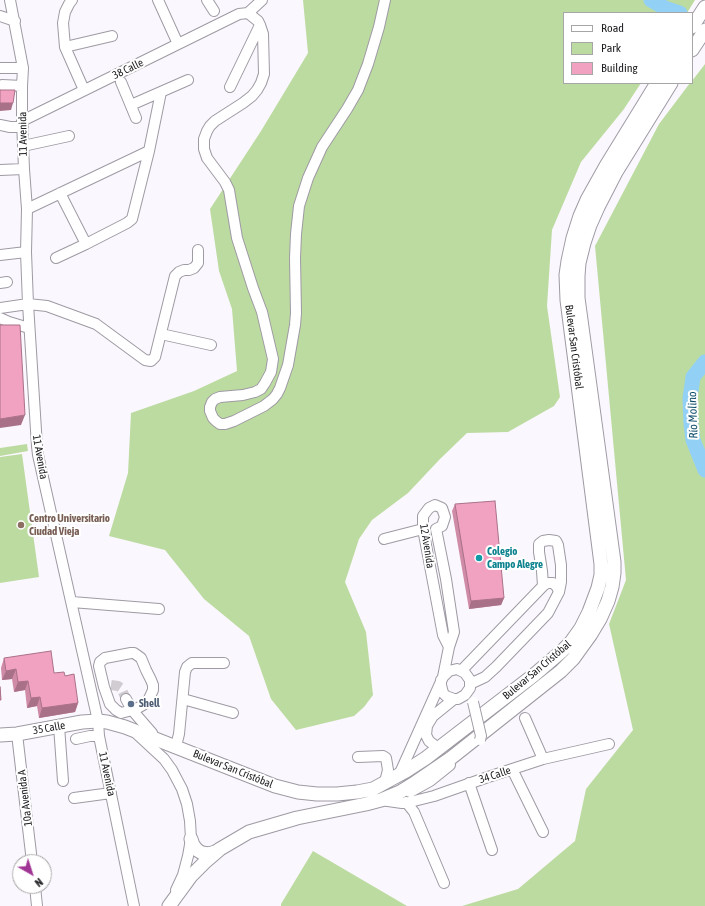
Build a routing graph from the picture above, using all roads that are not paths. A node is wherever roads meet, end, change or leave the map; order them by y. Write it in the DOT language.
graph roads {
  1 [pos="10,0"];
  2 [pos="72,0"];
  3 [pos="158,0"];
  4 [pos="208,0"];
  5 [pos="262,0"];
  6 [pos="385,0"];
  7 [pos="705,7"];
  8 [pos="214,11"];
  9 [pos="248,13"];
  10 [pos="0,16"];
  11 [pos="15,21"];
  12 [pos="260,25"];
  13 [pos="693,25"];
  14 [pos="705,30"];
  15 [pos="112,36"];
  16 [pos="178,44"];
  17 [pos="65,47"];
  18 [pos="693,48"];
  19 [pos="0,68"];
  20 [pos="23,68"];
  21 [pos="188,80"];
  22 [pos="121,82"];
  23 [pos="657,84"];
  24 [pos="670,84"];
  25 [pos="0,86"];
  26 [pos="22,86"];
  27 [pos="230,87"];
  28 [pos="84,90"];
  29 [pos="161,92"];
  30 [pos="655,98"];
  31 [pos="131,105"];
  32 [pos="136,118"];
  33 [pos="23,124"];
  34 [pos="0,125"];
  35 [pos="69,136"];
  36 [pos="23,146"];
  37 [pos="149,151"];
  38 [pos="24,168"];
  39 [pos="0,170"];
  40 [pos="60,193"];
  41 [pos="27,209"];
  42 [pos="86,244"];
  43 [pos="198,250"];
  44 [pos="26,252"];
  45 [pos="0,255"];
  46 [pos="56,258"];
  47 [pos="28,304"];
  48 [pos="0,308"];
  49 [pos="0,318"];
  50 [pos="29,328"];
  51 [pos="161,334"];
  52 [pos="211,345"];
  53 [pos="423,529"];
  54 [pos="384,539"];
  55 [pos="543,586"];
  56 [pos="559,592"];
  57 [pos="72,602"];
  58 [pos="160,609"];
  59 [pos="448,652"];
  60 [pos="224,663"];
  61 [pos="461,670"];
  62 [pos="442,678"];
  63 [pos="107,686"];
  64 [pos="470,686"];
  65 [pos="92,690"];
  66 [pos="126,699"];
  67 [pos="183,699"];
  68 [pos="454,699"];
  69 [pos="132,710"];
  70 [pos="233,713"];
  71 [pos="525,718"];
  72 [pos="98,721"];
  73 [pos="82,722"];
  74 [pos="59,726"];
  75 [pos="0,728"];
  76 [pos="21,729"];
  77 [pos="133,731"];
  78 [pos="0,735"];
  79 [pos="99,736"];
  80 [pos="154,738"];
  81 [pos="76,739"];
  82 [pos="609,744"];
  83 [pos="176,746"];
  84 [pos="438,748"];
  85 [pos="358,757"];
  86 [pos="543,760"];
  87 [pos="512,769"];
  88 [pos="399,775"];
  89 [pos="63,781"];
  90 [pos="385,782"];
  91 [pos="469,784"];
  92 [pos="111,793"];
  93 [pos="74,798"];
  94 [pos="387,801"];
  95 [pos="406,802"];
  96 [pos="543,832"];
  97 [pos="191,839"];
  98 [pos="220,849"];
  99 [pos="492,850"];
  100 [pos="31,854"];
  101 [pos="444,883"];
  102 [pos="36,894"];
  103 [pos="37,906"];
  104 [pos="134,906"];
  105 [pos="169,906"];
  1 -- 11 [label="street, 11 Avenida"];
  2 -- 17 [label="street"];
  3 -- 16 [label="street"];
  4 -- 8 [label="street"];
  5 -- 9 [label="street"];
  6 -- 12 [label="street"];
  7 -- 13 [label="main road"];
  9 -- 12 [label="street"];
  9 -- 16 [label="street, 38 Calle"];
  10 -- 11 [label="street"];
  11 -- 20 [label="street, 11 Avenida"];
  12 -- 27 [label="street"];
  14 -- 18 [label="main road"];
  15 -- 17 [label="street"];
  16 -- 28 [label="street, 38 Calle"];
  17 -- 28 [label="street"];
  19 -- 20 [label="street"];
  20 -- 26 [label="street, 11 Avenida"];
  21 -- 29 [label="street"];
  22 -- 31 [label="street"];
  23 -- 30 [label="main road, Bulevar San Cristóbal"];
  24 -- 30 [label="main road, Bulevar San Cristóbal"];
  25 -- 26 [label="street"];
  26 -- 33 [label="street, 11 Avenida"];
  28 -- 33 [label="street, 38 Calle"];
  29 -- 31 [label="street"];
  29 -- 37 [label="street"];
  30 -- 84 [label="main road, Bulevar San Cristóbal"];
  30 -- 94 [label="main road, Bulevar San Cristóbal"];
  31 -- 32 [label="street"];
  33 -- 34 [label="street"];
  33 -- 36 [label="street, 11 Avenida"];
  35 -- 36 [label="street"];
  36 -- 38 [label="street, 11 Avenida"];
  37 -- 40 [label="street"];
  37 -- 42 [label="street"];
  38 -- 39 [label="street"];
  38 -- 41 [label="street, 11 Avenida"];
  40 -- 41 [label="street"];
  40 -- 42 [label="street"];
  41 -- 44 [label="street, 11 Avenida"];
  42 -- 46 [label="street"];
  43 -- 51 [label="street"];
  44 -- 45 [label="street"];
  44 -- 47 [label="street, 11 Avenida"];
  47 -- 48 [label="street"];
  47 -- 50 [label="street, 11 Avenida"];
  47 -- 51 [label="street"];
  49 -- 50 [label="street"];
  50 -- 57 [label="street, 11 Avenida"];
  51 -- 52 [label="street"];
  53 -- 54 [label="street"];
  53 -- 59 [label="street, 12 Avenida"];
  53 -- 59 [label="street, 12 Avenida"];
  55 -- 56 [label="street"];
  55 -- 56 [label="street"];
  55 -- 61 [label="street"];
  56 -- 64 [label="street"];
  57 -- 58 [label="street"];
  57 -- 65 [label="street, 11 Avenida"];
  59 -- 62 [label="street, 12 Avenida"];
  60 -- 67 [label="street"];
  61 -- 62 [label="street"];
  61 -- 64 [label="street"];
  62 -- 68 [label="street"];
  62 -- 88 [label="street, 12 Avenida"];
  63 -- 65 [label="street"];
  63 -- 69 [label="street"];
  63 -- 69 [label="street"];
  64 -- 68 [label="street"];
  64 -- 94 [label="street, bridge"];
  65 -- 72 [label="street, 11 Avenida"];
  66 -- 69 [label="street"];
  67 -- 70 [label="street"];
  67 -- 83 [label="street"];
  68 -- 84 [label="street"];
  69 -- 80 [label="street"];
  71 -- 86 [label="street"];
  72 -- 73 [label="main road, 35 Calle"];
  72 -- 77 [label="main road, Bulevar San Cristóbal"];
  72 -- 79 [label="street, 11 Avenida"];
  73 -- 74 [label="main road, 35 Calle"];
  73 -- 76 [label="main road"];
  74 -- 76 [label="main road, 35 Calle"];
  74 -- 89 [label="street"];
  75 -- 76 [label="main road"];
  76 -- 78 [label="main road, 35 Calle"];
  76 -- 100 [label="street, 10a Avenida A"];
  77 -- 80 [label="main road, Bulevar San Cristóbal"];
  77 -- 97 [label="street"];
  79 -- 81 [label="street"];
  79 -- 92 [label="street, 11 Avenida"];
  80 -- 83 [label="main road, Bulevar San Cristóbal"];
  82 -- 86 [label="street, 34 Calle"];
  83 -- 90 [label="main road, Bulevar San Cristóbal"];
  84 -- 88 [label="main road, Bulevar San Cristóbal"];
  85 -- 90 [label="street"];
  86 -- 87 [label="street, 34 Calle"];
  87 -- 91 [label="street, 34 Calle"];
  87 -- 96 [label="street"];
  88 -- 90 [label="main road, Bulevar San Cristóbal"];
  91 -- 95 [label="street, 34 Calle"];
  91 -- 99 [label="street"];
  92 -- 93 [label="street"];
  92 -- 104 [label="street, 11 Avenida"];
  94 -- 95 [label="street, 34 Calle"];
  94 -- 98 [label="main road, Bulevar San Cristóbal"];
  95 -- 101 [label="street"];
  97 -- 98 [label="main road"];
  97 -- 105 [label="street"];
  98 -- 105 [label="main road, Bulevar San Cristóbal"];
  102 -- 103 [label="street"];
}
